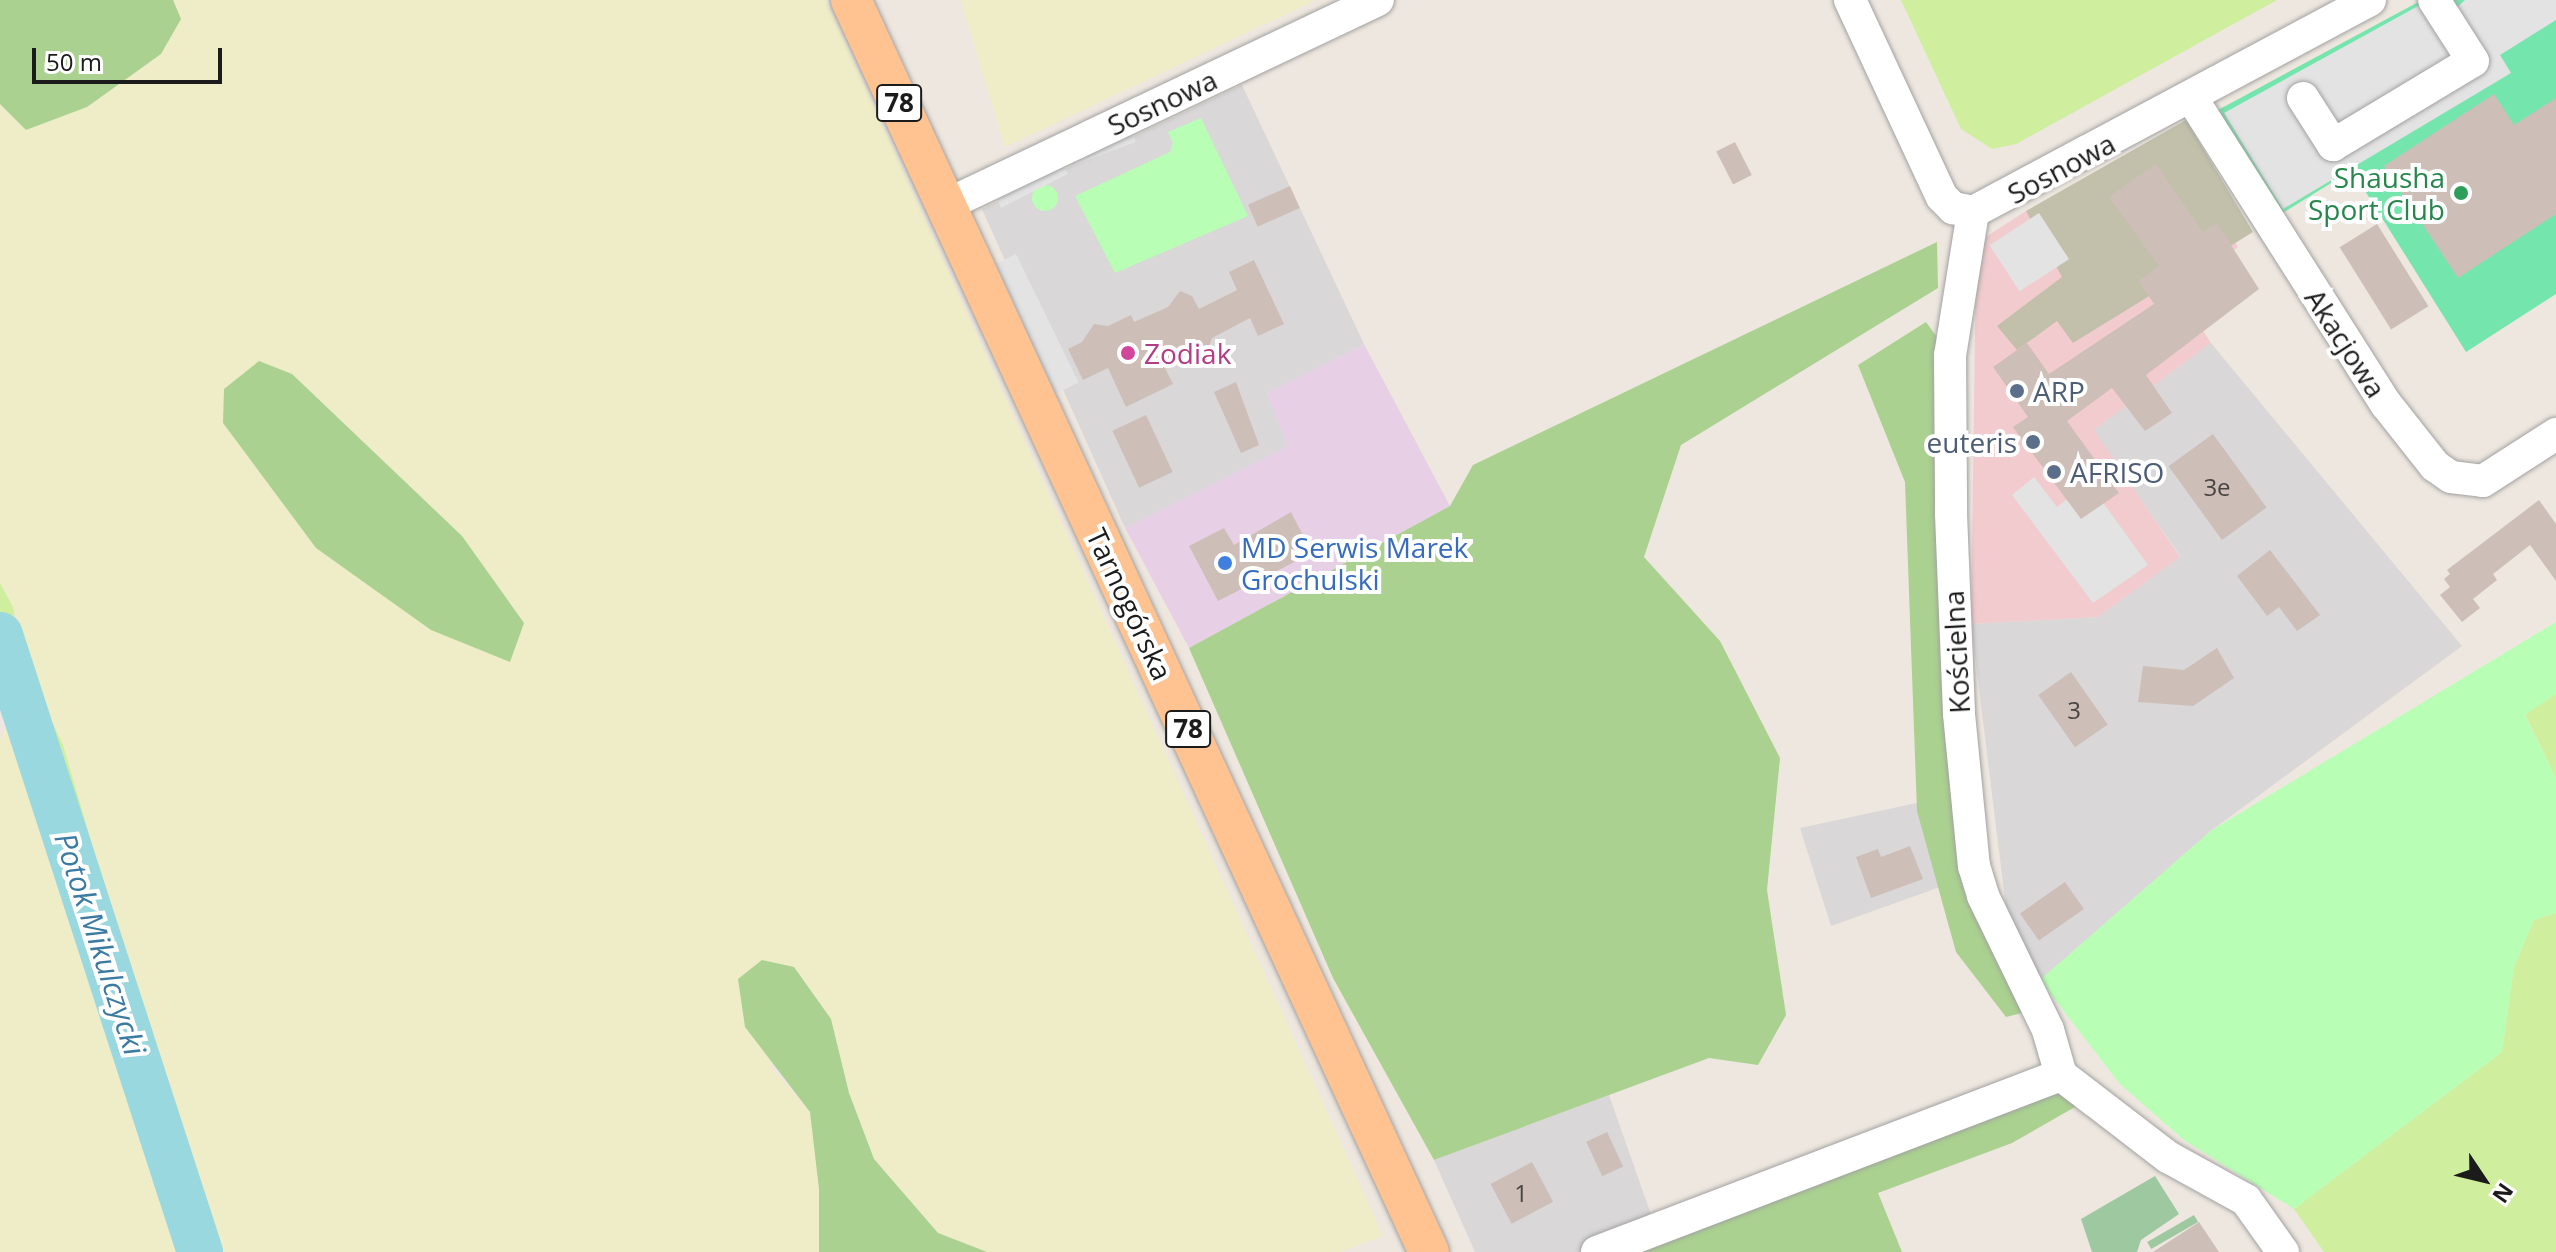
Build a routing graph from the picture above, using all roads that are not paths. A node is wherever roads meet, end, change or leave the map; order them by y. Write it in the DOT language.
graph roads {
  1 [pos="851,0"];
  2 [pos="1378,0"];
  3 [pos="1850,0"];
  4 [pos="2370,0"];
  5 [pos="2434,0"];
  6 [pos="2191,97"];
  7 [pos="2303,98"];
  8 [pos="946,205"];
  9 [pos="1973,212"];
  10 [pos="2556,434"];
  11 [pos="2061,1075"];
  12 [pos="1429,1252"];
  13 [pos="1597,1252"];
  14 [pos="2283,1252"];
  1 -- 8 [label="main road, Tarnogórska / 78"];
  2 -- 8 [label="street, Sosnowa"];
  3 -- 9 [label="street, Sosnowa"];
  4 -- 6 [label="street, Sosnowa"];
  5 -- 7 [label="street"];
  6 -- 9 [label="street, Sosnowa"];
  6 -- 10 [label="street, Akacjowa"];
  8 -- 12 [label="main road, Tarnogórska / 78"];
  9 -- 11 [label="street, Kościelna"];
  11 -- 13 [label="street"];
  11 -- 14 [label="street"];
}
